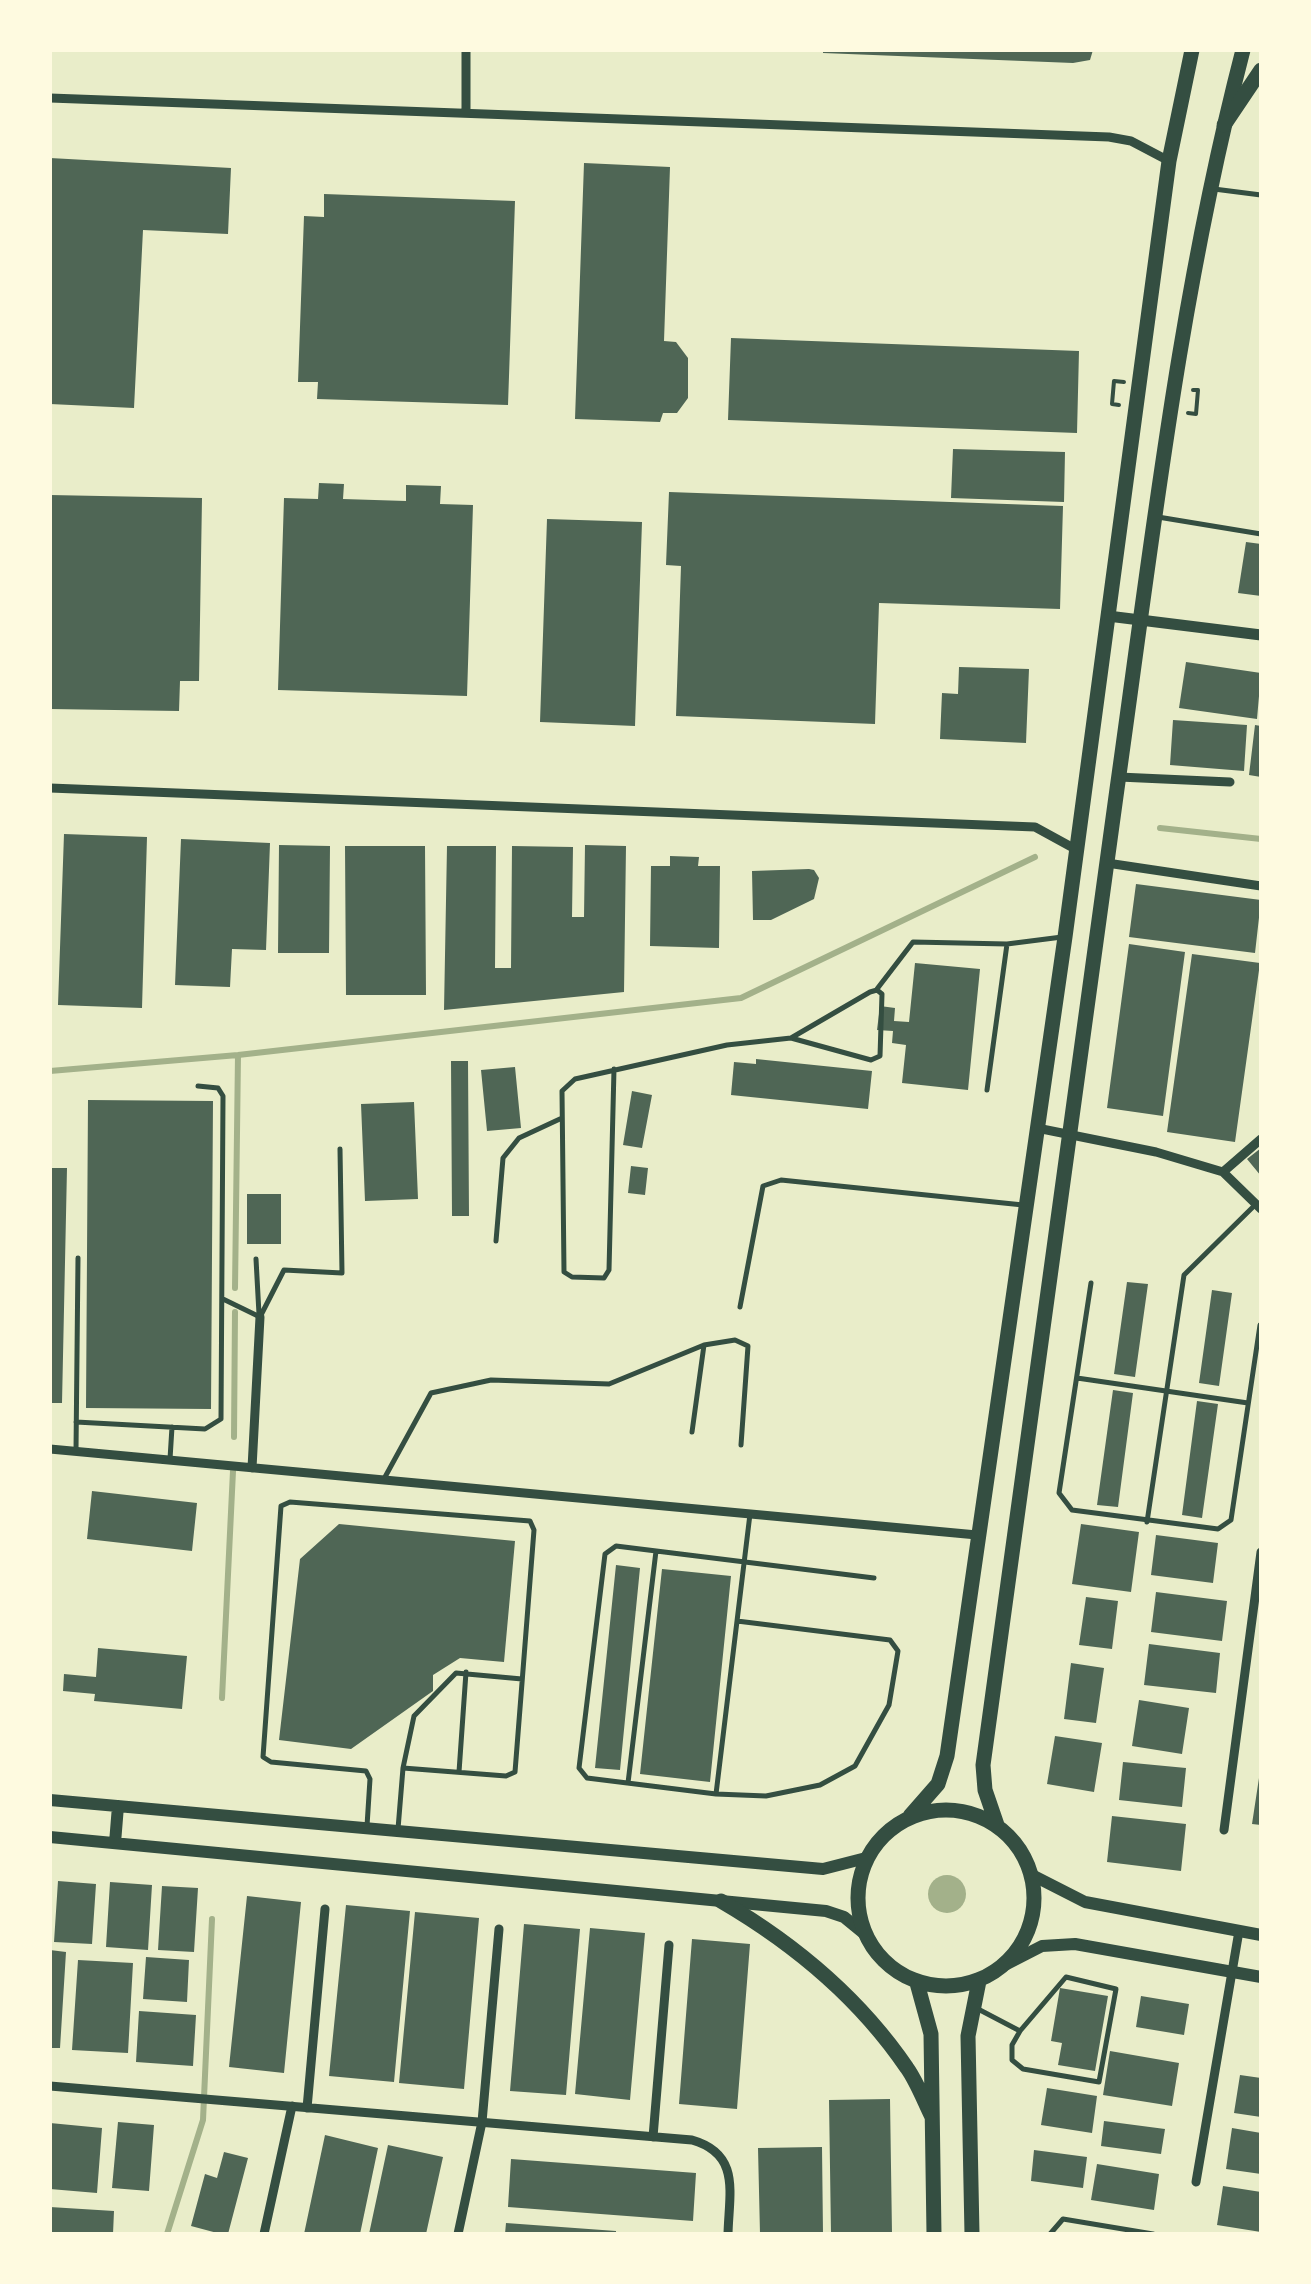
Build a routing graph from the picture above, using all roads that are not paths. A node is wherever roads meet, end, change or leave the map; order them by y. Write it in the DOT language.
graph roads {
  1 [pos="466,50"];
  2 [pos="1192,50"];
  3 [pos="1244,50"];
  4 [pos="1261,70"];
  5 [pos="1256,90"];
  6 [pos="50,98"];
  7 [pos="466,113"];
  8 [pos="1224,125"];
  9 [pos="1169,161"];
  10 [pos="1208,188"];
  11 [pos="1261,195"];
  12 [pos="1155,516"];
  13 [pos="1261,534"];
  14 [pos="1108,616"];
  15 [pos="1141,620"];
  16 [pos="1261,635"];
  17 [pos="1119,777"];
  18 [pos="1230,782"];
  19 [pos="50,788"];
  20 [pos="1077,850"];
  21 [pos="1107,863"];
  22 [pos="1261,886"];
  23 [pos="1065,937"];
  24 [pos="1006,944"];
  25 [pos="877,990"];
  26 [pos="791,1038"];
  27 [pos="614,1070"];
  28 [pos="198,1086"];
  29 [pos="986,1090"];
  30 [pos="562,1118"];
  31 [pos="1037,1128"];
  32 [pos="1070,1134"];
  33 [pos="1261,1139"];
  34 [pos="340,1149"];
  35 [pos="1223,1172"];
  36 [pos="1026,1206"];
  37 [pos="1258,1206"];
  38 [pos="496,1242"];
  39 [pos="78,1258"];
  40 [pos="256,1259"];
  41 [pos="1091,1282"];
  42 [pos="223,1299"];
  43 [pos="740,1307"];
  44 [pos="260,1317"];
  45 [pos="1260,1325"];
  46 [pos="704,1345"];
  47 [pos="1076,1378"];
  48 [pos="1166,1391"];
  49 [pos="1248,1403"];
  50 [pos="76,1422"];
  51 [pos="172,1427"];
  52 [pos="692,1432"];
  53 [pos="742,1446"];
  54 [pos="50,1449"];
  55 [pos="76,1452"];
  56 [pos="170,1460"];
  57 [pos="252,1468"];
  58 [pos="383,1480"];
  59 [pos="750,1514"];
  60 [pos="1147,1522"];
  61 [pos="977,1536"];
  62 [pos="656,1551"];
  63 [pos="1261,1552"];
  64 [pos="744,1562"];
  65 [pos="874,1578"];
  66 [pos="737,1621"];
  67 [pos="466,1672"];
  68 [pos="522,1678"];
  69 [pos="403,1768"];
  70 [pos="459,1772"];
  71 [pos="628,1784"];
  72 [pos="716,1794"];
  73 [pos="50,1800"];
  74 [pos="118,1806"];
  75 [pos="910,1816"];
  76 [pos="996,1824"];
  77 [pos="367,1829"];
  78 [pos="1224,1830"];
  79 [pos="398,1832"];
  80 [pos="50,1837"];
  81 [pos="115,1843"];
  82 [pos="866,1858"];
  83 [pos="1032,1875"];
  84 [pos="721,1901"];
  85 [pos="324,1910"];
  86 [pos="499,1930"];
  87 [pos="1240,1931"];
  88 [pos="866,1935"];
  89 [pos="1261,1935"];
  90 [pos="668,1945"];
  91 [pos="1005,1964"];
  92 [pos="1232,1972"];
  93 [pos="1261,1977"];
  94 [pos="979,1981"];
  95 [pos="917,1983"];
  96 [pos="972,2006"];
  97 [pos="1020,2031"];
  98 [pos="50,2086"];
  99 [pos="292,2106"];
  100 [pos="307,2108"];
  101 [pos="932,2117"];
  102 [pos="482,2122"];
  103 [pos="653,2137"];
  104 [pos="1196,2182"];
  105 [pos="264,2234"];
  106 [pos="458,2234"];
  107 [pos="728,2234"];
  108 [pos="934,2234"];
  109 [pos="972,2234"];
  110 [pos="1050,2234"];
  111 [pos="1153,2234"];
  1 -- 7 [label="street"];
  2 -- 9 [label="main road"];
  3 -- 8 [label="main road"];
  4 -- 5 [label="main road"];
  5 -- 8 [label="main road"];
  6 -- 7 [label="street"];
  7 -- 9 [label="street"];
  8 -- 10 [label="main road"];
  9 -- 14 [label="main road"];
  10 -- 11 [label="lane"];
  10 -- 12 [label="main road"];
  12 -- 13 [label="lane"];
  12 -- 15 [label="main road"];
  14 -- 15 [label="street"];
  14 -- 20 [label="main road"];
  15 -- 16 [label="street"];
  15 -- 17 [label="main road"];
  17 -- 18 [label="street"];
  17 -- 21 [label="main road"];
  19 -- 20 [label="street"];
  20 -- 23 [label="main road"];
  21 -- 22 [label="street"];
  21 -- 32 [label="main road"];
  23 -- 24 [label="lane"];
  23 -- 31 [label="main road"];
  24 -- 25 [label="lane"];
  24 -- 29 [label="lane"];
  25 -- 26 [label="lane"];
  25 -- 26 [label="lane"];
  26 -- 27 [label="lane"];
  27 -- 30 [label="lane"];
  27 -- 30 [label="lane"];
  28 -- 42 [label="lane"];
  30 -- 38 [label="lane"];
  31 -- 32 [label="street"];
  31 -- 36 [label="main road"];
  32 -- 35 [label="street"];
  32 -- 76 [label="main road"];
  33 -- 35 [label="street"];
  34 -- 44 [label="lane"];
  35 -- 37 [label="street"];
  36 -- 43 [label="lane"];
  36 -- 61 [label="main road"];
  37 -- 48 [label="lane"];
  39 -- 50 [label="lane"];
  40 -- 44 [label="lane"];
  41 -- 47 [label="lane"];
  42 -- 44 [label="lane"];
  42 -- 51 [label="lane"];
  44 -- 57 [label="street"];
  45 -- 49 [label="lane"];
  46 -- 52 [label="lane"];
  46 -- 53 [label="lane"];
  46 -- 58 [label="lane"];
  47 -- 48 [label="lane"];
  47 -- 60 [label="lane"];
  48 -- 49 [label="lane"];
  48 -- 60 [label="lane"];
  49 -- 60 [label="lane"];
  50 -- 51 [label="lane"];
  50 -- 55 [label="lane"];
  51 -- 56 [label="lane"];
  54 -- 55 [label="street"];
  55 -- 56 [label="street"];
  56 -- 57 [label="street"];
  57 -- 58 [label="street"];
  58 -- 59 [label="street"];
  59 -- 61 [label="street"];
  59 -- 64 [label="lane"];
  61 -- 75 [label="main road"];
  62 -- 64 [label="lane"];
  62 -- 71 [label="lane"];
  62 -- 71 [label="lane"];
  63 -- 78 [label="street"];
  64 -- 65 [label="lane"];
  64 -- 66 [label="lane"];
  66 -- 72 [label="lane"];
  66 -- 72 [label="lane"];
  67 -- 68 [label="lane"];
  67 -- 69 [label="lane"];
  67 -- 70 [label="lane"];
  68 -- 70 [label="lane"];
  68 -- 77 [label="lane"];
  69 -- 70 [label="lane"];
  69 -- 79 [label="lane"];
  71 -- 72 [label="lane"];
  73 -- 74 [label="main road"];
  74 -- 77 [label="main road"];
  74 -- 81 [label="main road"];
  75 -- 76 [label="main road"];
  75 -- 82 [label="main road"];
  76 -- 83 [label="main road"];
  77 -- 79 [label="main road"];
  79 -- 82 [label="main road"];
  80 -- 81 [label="main road"];
  81 -- 84 [label="main road"];
  82 -- 88 [label="main road"];
  83 -- 87 [label="main road"];
  83 -- 91 [label="main road"];
  84 -- 88 [label="main road"];
  84 -- 101 [label="main road"];
  85 -- 100 [label="street"];
  86 -- 102 [label="street"];
  87 -- 89 [label="main road"];
  87 -- 92 [label="street"];
  88 -- 95 [label="main road"];
  90 -- 103 [label="street"];
  91 -- 92 [label="main road"];
  91 -- 94 [label="main road"];
  92 -- 93 [label="main road"];
  92 -- 104 [label="street"];
  94 -- 95 [label="main road"];
  94 -- 96 [label="main road"];
  95 -- 101 [label="main road"];
  96 -- 97 [label="lane"];
  96 -- 109 [label="main road"];
  97 -- 97 [label="lane"];
  98 -- 99 [label="street"];
  99 -- 100 [label="street"];
  99 -- 105 [label="street"];
  100 -- 102 [label="street"];
  101 -- 108 [label="main road"];
  102 -- 103 [label="street"];
  102 -- 106 [label="street"];
  103 -- 107 [label="street"];
  110 -- 111 [label="lane"];
}
